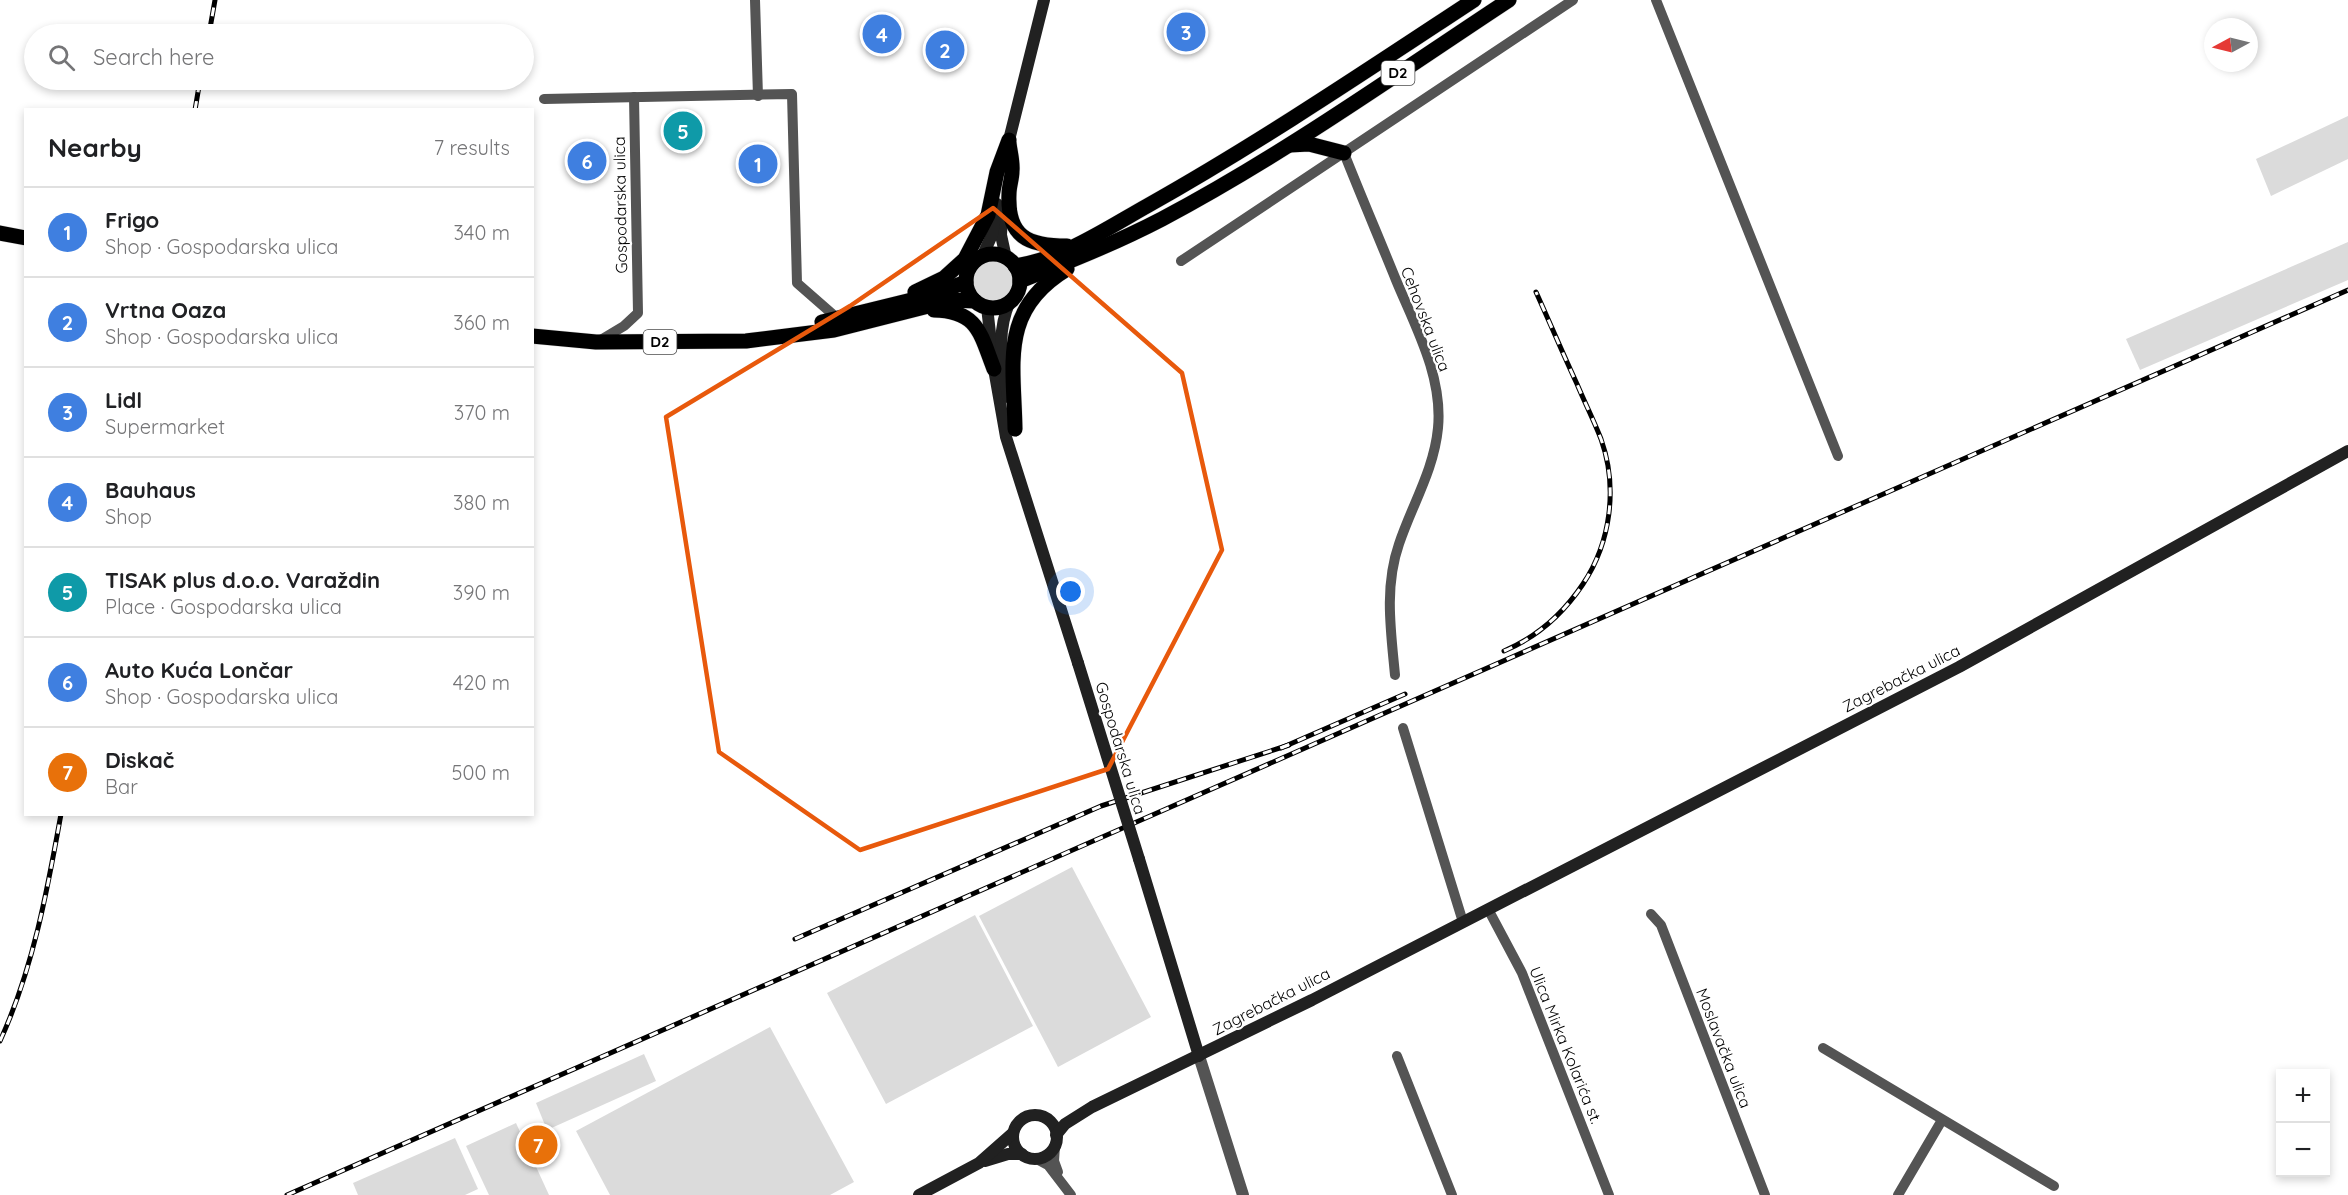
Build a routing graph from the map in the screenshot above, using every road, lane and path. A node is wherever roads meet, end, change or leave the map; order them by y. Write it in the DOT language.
graph roads {
  1 [pos="755,0"];
  2 [pos="1474,0"];
  3 [pos="1509,0"];
  4 [pos="1574,0"];
  5 [pos="1656,0"];
  6 [pos="1044,2"];
  7 [pos="758,96"];
  8 [pos="634,97"];
  9 [pos="544,99"];
  10 [pos="1009,140"];
  11 [pos="1287,146"];
  12 [pos="1344,153"];
  13 [pos="1003,173"];
  14 [pos="0,233"];
  15 [pos="24,238"];
  16 [pos="1077,252"];
  17 [pos="982,257"];
  18 [pos="1181,261"];
  19 [pos="1014,268"];
  20 [pos="966,282"];
  21 [pos="1010,301"];
  22 [pos="897,303"];
  23 [pos="981,304"];
  24 [pos="913,312"];
  25 [pos="837,318"];
  26 [pos="534,336"];
  27 [pos="723,341"];
  28 [pos="596,342"];
  29 [pos="994,369"];
  30 [pos="1015,429"];
  31 [pos="2348,451"];
  32 [pos="1838,456"];
  33 [pos="1015,464"];
  34 [pos="1395,675"];
  35 [pos="1403,728"];
  36 [pos="1488,909"];
  37 [pos="1651,914"];
  38 [pos="1463,922"];
  39 [pos="1823,1048"];
  40 [pos="1199,1056"];
  41 [pos="1397,1056"];
  42 [pos="1092,1107"];
  43 [pos="1042,1116"];
  44 [pos="1942,1120"];
  45 [pos="1013,1133"];
  46 [pos="1055,1140"];
  47 [pos="1022,1154"];
  48 [pos="1035,1158"];
  49 [pos="979,1163"];
  50 [pos="1059,1178"];
  51 [pos="2054,1186"];
  52 [pos="919,1195"];
  53 [pos="1071,1195"];
  54 [pos="1243,1195"];
  55 [pos="1452,1195"];
  56 [pos="1609,1195"];
  57 [pos="1765,1195"];
  58 [pos="1898,1195"];
  1 -- 7 [label="street"];
  2 -- 16 [label="main road, D2"];
  3 -- 11 [label="main road, D2"];
  4 -- 12 [label="street"];
  5 -- 32 [label="street"];
  6 -- 10 [label="main road"];
  7 -- 8 [label="street"];
  7 -- 25 [label="street"];
  8 -- 9 [label="street"];
  8 -- 28 [label="street, Gospodarska ulica"];
  10 -- 13 [label="main road"];
  10 -- 16 [label="main road"];
  10 -- 22 [label="main road"];
  11 -- 12 [label="main road"];
  11 -- 16 [label="main road, D2"];
  12 -- 18 [label="street"];
  12 -- 34 [label="street, Cehovska ulica"];
  13 -- 17 [label="main road"];
  13 -- 19 [label="main road"];
  14 -- 15 [label="main road"];
  16 -- 19 [label="main road, D2"];
  16 -- 30 [label="main road"];
  17 -- 19 [label="main road, D2"];
  17 -- 20 [label="main road"];
  19 -- 21 [label="main road"];
  20 -- 22 [label="main road, D2"];
  20 -- 23 [label="main road"];
  21 -- 23 [label="main road, D2"];
  21 -- 30 [label="main road"];
  22 -- 25 [label="main road, D2"];
  23 -- 24 [label="main road, D2"];
  23 -- 29 [label="main road, Gospodarska ulica"];
  24 -- 27 [label="main road, D2"];
  24 -- 29 [label="main road"];
  25 -- 27 [label="main road, D2"];
  26 -- 28 [label="main road, D2"];
  27 -- 28 [label="main road, D2"];
  29 -- 33 [label="main road, Gospodarska ulica"];
  30 -- 33 [label="main road"];
  31 -- 36 [label="main road, Zagrebačka ulica"];
  33 -- 40 [label="main road, Gospodarska ulica, bridge"];
  35 -- 38 [label="street"];
  36 -- 38 [label="main road, Zagrebačka ulica"];
  36 -- 56 [label="street, Ulica Mirka Kolarića st."];
  37 -- 57 [label="street, Moslavačka ulica"];
  38 -- 40 [label="main road, Zagrebačka ulica"];
  39 -- 44 [label="street"];
  40 -- 42 [label="main road, Zagrebačka ulica"];
  40 -- 54 [label="street, Gospodarska ulica"];
  41 -- 55 [label="street"];
  42 -- 43 [label="main road, Zagrebačka ulica"];
  42 -- 46 [label="main road, Zagrebačka ulica"];
  43 -- 45 [label="main road, Zagrebačka ulica"];
  43 -- 46 [label="main road"];
  44 -- 51 [label="street"];
  44 -- 58 [label="street"];
  45 -- 47 [label="main road"];
  45 -- 49 [label="main road, Zagrebačka ulica"];
  46 -- 48 [label="main road, Zagrebačka ulica"];
  46 -- 50 [label="street"];
  47 -- 48 [label="main road, Zagrebačka ulica"];
  47 -- 49 [label="main road, Zagrebačka ulica"];
  48 -- 50 [label="street"];
  49 -- 52 [label="main road, Zagrebačka ulica"];
  50 -- 53 [label="street"];
}
